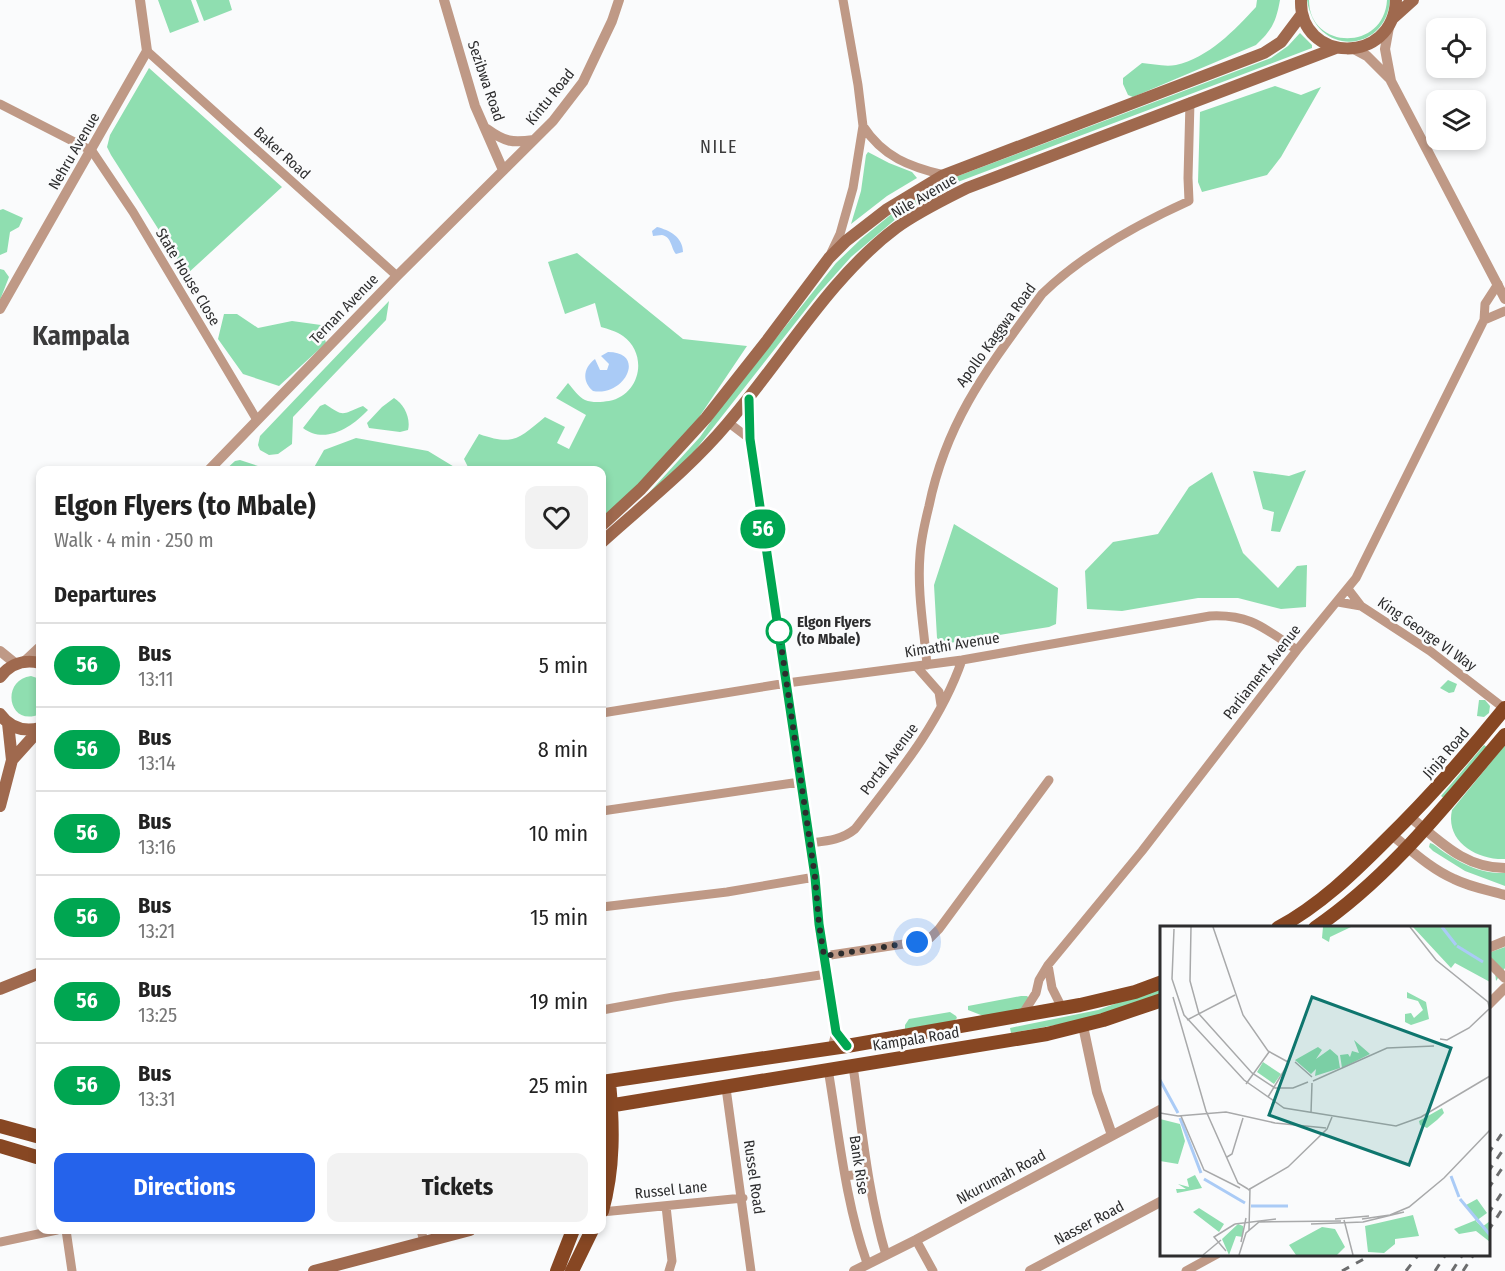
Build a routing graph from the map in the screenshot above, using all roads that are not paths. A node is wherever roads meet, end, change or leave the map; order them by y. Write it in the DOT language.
graph roads {
  1 [pos="140,0"];
  2 [pos="444,0"];
  3 [pos="619,0"];
  4 [pos="843,0"];
  5 [pos="1301,0"];
  6 [pos="1396,0"];
  7 [pos="1413,0"];
  8 [pos="1302,14"];
  9 [pos="1391,23"];
  10 [pos="1336,48"];
  11 [pos="1354,49"];
  12 [pos="147,51"];
  13 [pos="1391,81"];
  14 [pos="1190,102"];
  15 [pos="0,104"];
  16 [pos="863,126"];
  17 [pos="485,127"];
  18 [pos="534,140"];
  19 [pos="92,151"];
  20 [pos="503,170"];
  21 [pos="944,176"];
  22 [pos="829,258"];
  23 [pos="397,276"];
  24 [pos="1498,284"];
  25 [pos="1505,299"];
  26 [pos="0,309"];
  27 [pos="1505,311"];
  28 [pos="1484,320"];
  29 [pos="749,399"];
  30 [pos="257,420"];
  31 [pos="729,423"];
  32 [pos="750,439"];
  33 [pos="213,466"];
  34 [pos="606,521"];
  35 [pos="606,538"];
  36 [pos="1348,589"];
  37 [pos="1338,602"];
  38 [pos="1361,606"];
  39 [pos="36,650"];
  40 [pos="1297,650"];
  41 [pos="0,651"];
  42 [pos="962,660"];
  43 [pos="21,662"];
  44 [pos="36,663"];
  45 [pos="927,665"];
  46 [pos="916,666"];
  47 [pos="1,671"];
  48 [pos="787,683"];
  49 [pos="942,705"];
  50 [pos="1505,708"];
  51 [pos="606,712"];
  52 [pos="4,718"];
  53 [pos="36,729"];
  54 [pos="36,733"];
  55 [pos="1505,735"];
  56 [pos="12,760"];
  57 [pos="1049,780"];
  58 [pos="800,782"];
  59 [pos="0,806"];
  60 [pos="606,810"];
  61 [pos="1410,817"];
  62 [pos="1425,829"];
  63 [pos="1392,835"];
  64 [pos="810,843"];
  65 [pos="1407,848"];
  66 [pos="1505,868"];
  67 [pos="815,877"];
  68 [pos="1505,895"];
  69 [pos="606,907"];
  70 [pos="1280,926"];
  71 [pos="1316,926"];
  72 [pos="1505,941"];
  73 [pos="1490,947"];
  74 [pos="824,956"];
  75 [pos="1490,963"];
  76 [pos="1048,965"];
  77 [pos="36,974"];
  78 [pos="827,974"];
  79 [pos="1505,978"];
  80 [pos="1160,982"];
  81 [pos="0,988"];
  82 [pos="1505,988"];
  83 [pos="1160,1000"];
  84 [pos="1490,1003"];
  85 [pos="1062,1008"];
  86 [pos="606,1009"];
  87 [pos="1022,1015"];
  88 [pos="1083,1026"];
  89 [pos="836,1032"];
  90 [pos="847,1046"];
  91 [pos="832,1048"];
  92 [pos="853,1066"];
  93 [pos="828,1069"];
  94 [pos="606,1082"];
  95 [pos="726,1088"];
  96 [pos="606,1106"];
  97 [pos="1160,1110"];
  98 [pos="0,1126"];
  99 [pos="1112,1135"];
  100 [pos="36,1136"];
  101 [pos="0,1146"];
  102 [pos="36,1157"];
  103 [pos="868,1173"];
  104 [pos="845,1176"];
  105 [pos="606,1192"];
  106 [pos="743,1198"];
  107 [pos="1160,1202"];
  108 [pos="666,1206"];
  109 [pos="606,1212"];
  110 [pos="38,1234"];
  111 [pos="67,1234"];
  112 [pos="438,1234"];
  113 [pos="571,1234"];
  114 [pos="590,1234"];
  115 [pos="422,1236"];
  116 [pos="916,1240"];
  117 [pos="0,1242"];
  118 [pos="886,1255"];
  119 [pos="1213,1256"];
  120 [pos="867,1263"];
  121 [pos="72,1271"];
  122 [pos="314,1271"];
  123 [pos="557,1271"];
  124 [pos="572,1271"];
  125 [pos="669,1271"];
  126 [pos="751,1271"];
  127 [pos="854,1271"];
  128 [pos="933,1271"];
  129 [pos="1030,1271"];
  130 [pos="1186,1271"];
  1 -- 12 [label="street"];
  2 -- 17 [label="street, Sezibwa Road"];
  3 -- 18 [label="street, Kintu Road"];
  4 -- 16 [label="street"];
  5 -- 8 [label="main road"];
  6 -- 9 [label="main road"];
  7 -- 9 [label="main road"];
  8 -- 10 [label="main road"];
  8 -- 21 [label="main road, Nile Avenue"];
  9 -- 11 [label="main road"];
  9 -- 13 [label="street"];
  10 -- 11 [label="main road"];
  10 -- 14 [label="main road, Nile Avenue"];
  11 -- 13 [label="street"];
  12 -- 19 [label="street, Nehru Avenue"];
  12 -- 23 [label="street, Baker Road"];
  13 -- 24 [label="street"];
  14 -- 29 [label="main road, Nile Avenue"];
  14 -- 45 [label="street, Apollo Kaggwa Road"];
  15 -- 19 [label="street"];
  16 -- 21 [label="street"];
  16 -- 22 [label="street"];
  17 -- 18 [label="street"];
  17 -- 20 [label="street, Sezibwa Road"];
  18 -- 20 [label="street, Kintu Road"];
  19 -- 26 [label="street, Nehru Avenue"];
  19 -- 30 [label="street, State House Close"];
  20 -- 23 [label="street, Ternan Avenue"];
  21 -- 22 [label="main road, Nile Avenue"];
  22 -- 34 [label="main road, Nile Avenue"];
  23 -- 30 [label="street, Ternan Avenue"];
  24 -- 25 [label="street"];
  24 -- 28 [label="street, Parliament Avenue"];
  27 -- 28 [label="street"];
  28 -- 36 [label="street, Parliament Avenue"];
  29 -- 31 [label="main road, Nile Avenue"];
  29 -- 32 [label="street"];
  30 -- 33 [label="street, Ternan Avenue"];
  31 -- 32 [label="street"];
  31 -- 35 [label="main road, Nile Avenue"];
  32 -- 48 [label="street"];
  36 -- 37 [label="street, Parliament Avenue"];
  36 -- 38 [label="street, King George VI Way"];
  37 -- 38 [label="street, King George VI Way"];
  37 -- 40 [label="street, Parliament Avenue"];
  38 -- 50 [label="street, King George VI Way"];
  39 -- 43 [label="street"];
  40 -- 42 [label="street, Kimathi Avenue"];
  40 -- 76 [label="street, Parliament Avenue"];
  41 -- 43 [label="street"];
  42 -- 45 [label="street, Kimathi Avenue"];
  42 -- 49 [label="street, Portal Avenue"];
  43 -- 44 [label="main road"];
  43 -- 47 [label="main road"];
  45 -- 46 [label="street, Kimathi Avenue"];
  46 -- 48 [label="street, Kimathi Avenue"];
  46 -- 49 [label="street"];
  48 -- 51 [label="street, Kimathi Avenue"];
  48 -- 58 [label="street"];
  49 -- 64 [label="street, Portal Avenue"];
  50 -- 61 [label="main road, Jinja Road"];
  52 -- 53 [label="main road"];
  52 -- 56 [label="main road"];
  54 -- 56 [label="main road"];
  55 -- 62 [label="main road"];
  56 -- 59 [label="main road"];
  57 -- 74 [label="street"];
  58 -- 60 [label="street"];
  58 -- 64 [label="street"];
  61 -- 62 [label="street"];
  61 -- 63 [label="main road, Jinja Road"];
  62 -- 65 [label="main road"];
  62 -- 66 [label="street"];
  63 -- 65 [label="street"];
  63 -- 70 [label="main road"];
  64 -- 67 [label="street"];
  65 -- 68 [label="street"];
  65 -- 71 [label="main road"];
  67 -- 69 [label="street"];
  67 -- 74 [label="street"];
  72 -- 73 [label="street"];
  74 -- 78 [label="street"];
  75 -- 79 [label="street"];
  76 -- 85 [label="street"];
  76 -- 87 [label="street, Parliament Avenue"];
  77 -- 81 [label="main road"];
  78 -- 86 [label="street"];
  78 -- 89 [label="street"];
  80 -- 85 [label="main road, Kampala Road"];
  82 -- 84 [label="street"];
  83 -- 88 [label="main road, Kampala Road"];
  85 -- 87 [label="main road, Kampala Road"];
  87 -- 90 [label="main road, Kampala Road"];
  88 -- 92 [label="main road, Kampala Road"];
  88 -- 99 [label="street"];
  89 -- 90 [label="street"];
  89 -- 91 [label="street"];
  90 -- 91 [label="main road, Kampala Road"];
  91 -- 94 [label="main road, Kampala Road"];
  92 -- 93 [label="main road, Kampala Road"];
  92 -- 103 [label="street, Bank Rise"];
  93 -- 95 [label="main road, Kampala Road"];
  93 -- 104 [label="street, Bank Rise"];
  95 -- 96 [label="main road, Kampala Road"];
  95 -- 106 [label="street, Russel Road"];
  96 -- 105 [label="main road"];
  97 -- 99 [label="street, Nkurumah Road"];
  98 -- 100 [label="main road"];
  99 -- 116 [label="street, Nkurumah Road"];
  101 -- 102 [label="main road"];
  103 -- 104 [label="street"];
  103 -- 118 [label="street, Bank Rise"];
  104 -- 120 [label="street, Bank Rise"];
  106 -- 108 [label="street, Russel Lane"];
  106 -- 126 [label="street, Russel Road"];
  107 -- 129 [label="street, Nasser Road"];
  108 -- 109 [label="street, Russel Lane"];
  108 -- 125 [label="street"];
  110 -- 117 [label="street"];
  111 -- 121 [label="street"];
  112 -- 115 [label="main road"];
  113 -- 123 [label="main road"];
  114 -- 124 [label="main road"];
  115 -- 122 [label="main road"];
  116 -- 118 [label="street, Nkurumah Road"];
  116 -- 128 [label="street"];
  118 -- 120 [label="street, Nkurumah Road"];
  119 -- 130 [label="street"];
  120 -- 127 [label="street, Nkurumah Road"];
}
